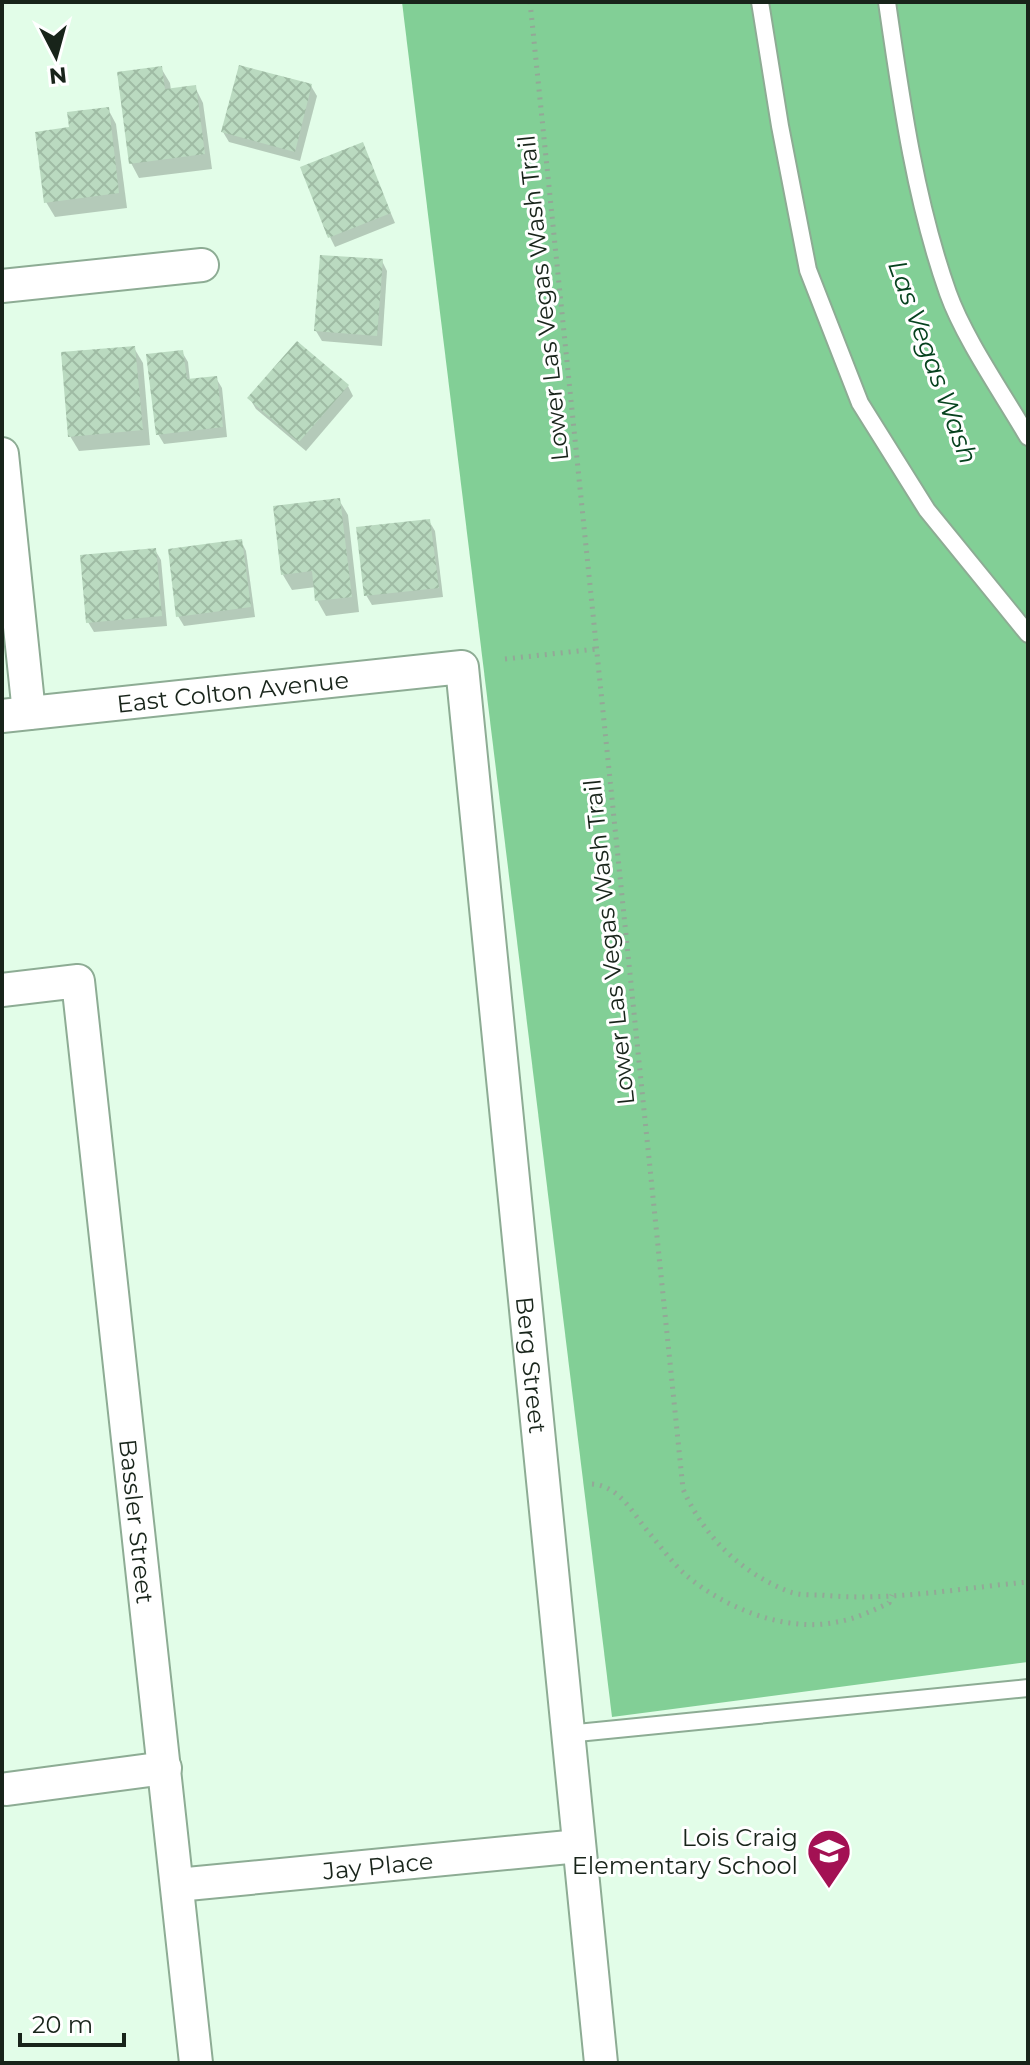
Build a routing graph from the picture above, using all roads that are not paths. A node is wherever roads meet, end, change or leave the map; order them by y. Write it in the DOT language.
graph roads {
  1 [pos="760,2"];
  2 [pos="887,2"];
  3 [pos="202,265"];
  4 [pos="2,286"];
  5 [pos="1028,437"];
  6 [pos="2,454"];
  7 [pos="1028,634"];
  8 [pos="462,667"];
  9 [pos="16,715"];
  10 [pos="2,990"];
  11 [pos="1028,1688"];
  12 [pos="567,1734"];
  13 [pos="165,1768"];
  14 [pos="7,1789"];
  15 [pos="579,1846"];
  16 [pos="177,1885"];
  17 [pos="196,2063"];
  18 [pos="601,2063"];
  1 -- 7 [label="lane"];
  2 -- 5 [label="lane"];
  3 -- 4 [label="street"];
  6 -- 9 [label="street"];
  8 -- 9 [label="street, East Colton Avenue"];
  8 -- 12 [label="street, Berg Street"];
  10 -- 13 [label="street, Bassler Street"];
  11 -- 12 [label="lane"];
  12 -- 15 [label="street, Berg Street"];
  13 -- 14 [label="street"];
  13 -- 16 [label="street, Bassler Street"];
  15 -- 16 [label="street, Jay Place"];
  15 -- 18 [label="street, Berg Street"];
  16 -- 17 [label="street, Bassler Street"];
}
